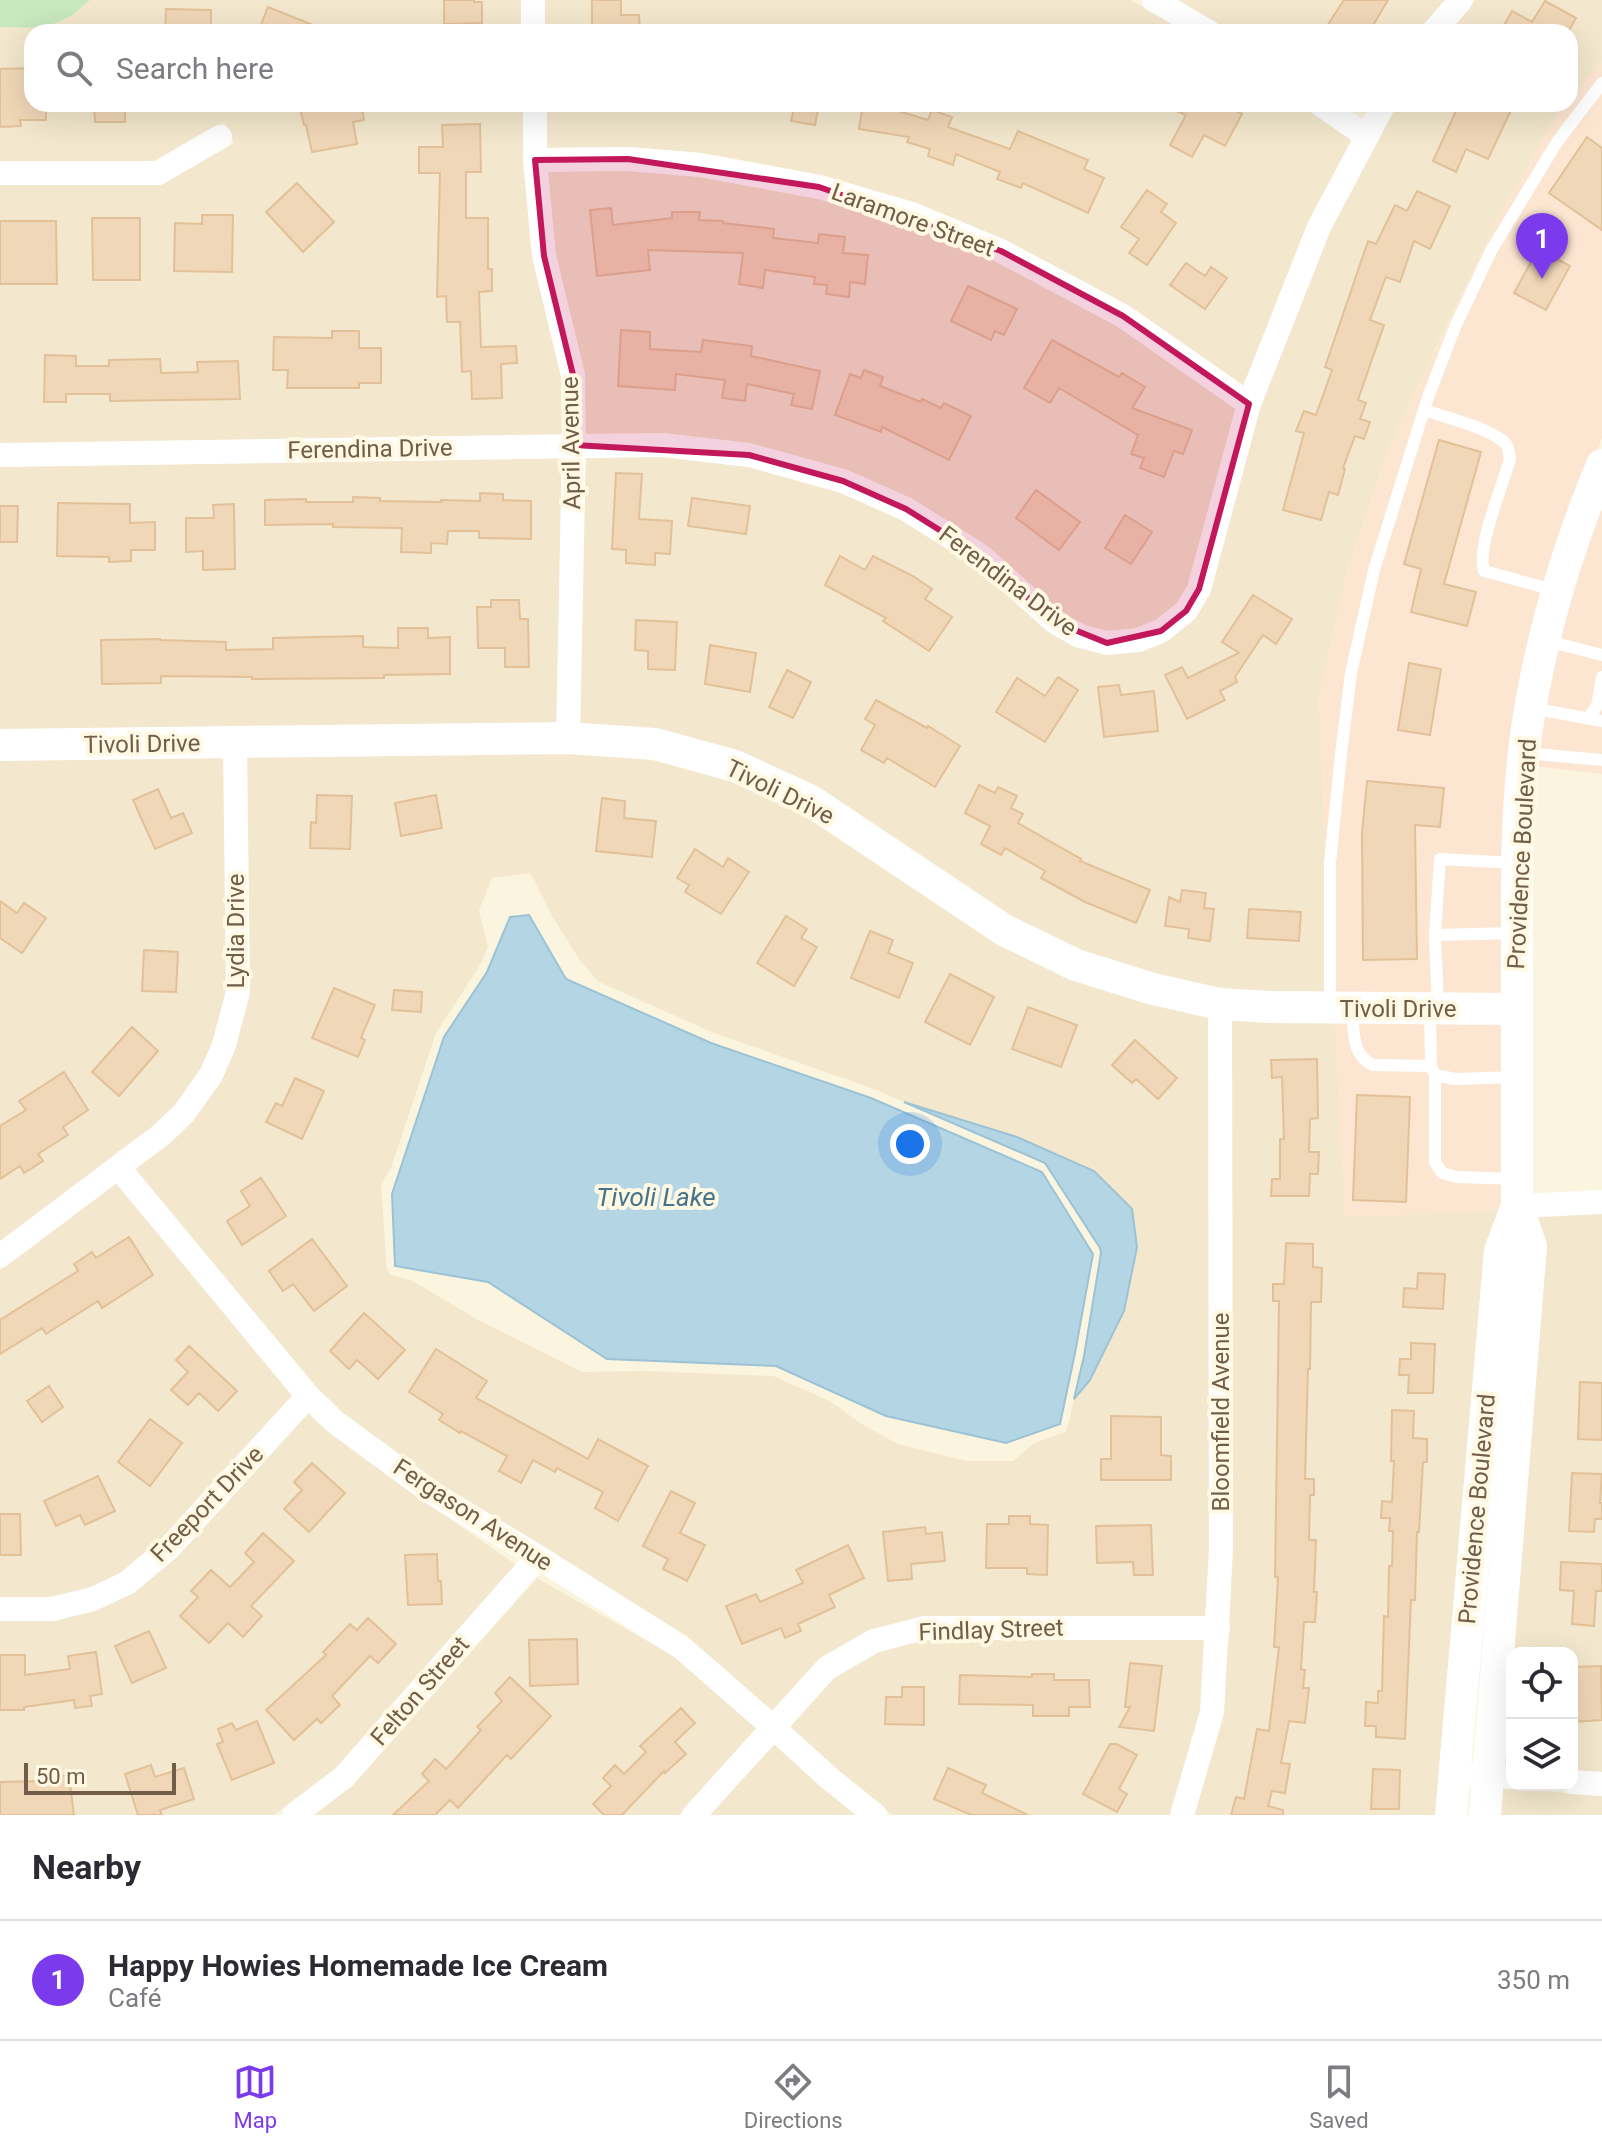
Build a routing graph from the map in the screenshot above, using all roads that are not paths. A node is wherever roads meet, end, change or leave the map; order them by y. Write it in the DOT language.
graph roads {
  1 [pos="533,0"];
  2 [pos="1154,0"];
  3 [pos="1461,0"];
  4 [pos="533,24"];
  5 [pos="1195,24"];
  6 [pos="1440,24"];
  7 [pos="1602,83"];
  8 [pos="535,112"];
  9 [pos="1332,112"];
  10 [pos="1380,112"];
  11 [pos="1366,136"];
  12 [pos="220,137"];
  13 [pos="535,160"];
  14 [pos="0,173"];
  15 [pos="1249,404"];
  16 [pos="1424,410"];
  17 [pos="574,445"];
  18 [pos="0,455"];
  19 [pos="1600,477"];
  20 [pos="1558,591"];
  21 [pos="1545,640"];
  22 [pos="1602,655"];
  23 [pos="1602,677"];
  24 [pos="1531,708"];
  25 [pos="1588,718"];
  26 [pos="1602,721"];
  27 [pos="568,738"];
  28 [pos="235,743"];
  29 [pos="0,745"];
  30 [pos="1524,753"];
  31 [pos="1602,760"];
  32 [pos="1517,863"];
  33 [pos="1517,933"];
  34 [pos="1435,935"];
  35 [pos="1220,1004"];
  36 [pos="1341,1009"];
  37 [pos="1434,1009"];
  38 [pos="1517,1009"];
  39 [pos="1433,1071"];
  40 [pos="1517,1077"];
  41 [pos="118,1167"];
  42 [pos="1517,1193"];
  43 [pos="1602,1202"];
  44 [pos="0,1256"];
  45 [pos="308,1396"];
  46 [pos="538,1557"];
  47 [pos="0,1609"];
  48 [pos="1218,1628"];
  49 [pos="774,1728"];
  50 [pos="1454,1775"];
  51 [pos="1500,1776"];
  52 [pos="1578,1782"];
  53 [pos="1602,1784"];
  54 [pos="294,1815"];
  55 [pos="694,1815"];
  56 [pos="875,1815"];
  57 [pos="1182,1815"];
  58 [pos="1451,1815"];
  59 [pos="1485,1815"];
  1 -- 4 [label="street"];
  2 -- 5 [label="street"];
  3 -- 6 [label="street"];
  7 -- 16 [label="lane"];
  8 -- 13 [label="street, April Avenue"];
  9 -- 11 [label="street"];
  10 -- 11 [label="street, Ferendina Drive"];
  11 -- 15 [label="street, Ferendina Drive"];
  12 -- 14 [label="street"];
  13 -- 15 [label="street, Laramore Street"];
  13 -- 17 [label="street, April Avenue"];
  15 -- 17 [label="street, Ferendina Drive"];
  16 -- 20 [label="lane"];
  16 -- 36 [label="lane"];
  17 -- 18 [label="street, Ferendina Drive"];
  17 -- 27 [label="street, April Avenue"];
  19 -- 20 [label="main road, Providence Boulevard"];
  20 -- 21 [label="main road, Providence Boulevard"];
  21 -- 22 [label="lane"];
  21 -- 24 [label="main road, Providence Boulevard"];
  23 -- 25 [label="lane"];
  24 -- 25 [label="lane"];
  24 -- 30 [label="main road, Providence Boulevard"];
  25 -- 26 [label="lane"];
  27 -- 28 [label="main road, Tivoli Drive"];
  27 -- 35 [label="main road, Tivoli Drive"];
  28 -- 29 [label="main road, Tivoli Drive"];
  28 -- 41 [label="street, Lydia Drive"];
  30 -- 31 [label="lane"];
  30 -- 32 [label="main road, Providence Boulevard"];
  32 -- 33 [label="main road, Providence Boulevard"];
  32 -- 34 [label="lane"];
  33 -- 34 [label="lane"];
  33 -- 38 [label="main road, Providence Boulevard"];
  34 -- 37 [label="lane"];
  35 -- 36 [label="main road, Tivoli Drive"];
  35 -- 48 [label="street, Bloomfield Avenue"];
  36 -- 37 [label="main road, Tivoli Drive"];
  36 -- 39 [label="lane"];
  37 -- 38 [label="main road, Tivoli Drive"];
  37 -- 39 [label="lane"];
  38 -- 40 [label="main road, Providence Boulevard"];
  39 -- 40 [label="lane"];
  39 -- 42 [label="lane"];
  40 -- 42 [label="main road, Providence Boulevard"];
  41 -- 44 [label="street, Lydia Drive"];
  41 -- 45 [label="street, Fergason Avenue"];
  42 -- 43 [label="street"];
  42 -- 50 [label="main road, Providence Boulevard"];
  42 -- 51 [label="main road, Providence Boulevard"];
  45 -- 46 [label="street, Fergason Avenue"];
  45 -- 47 [label="street, Freeport Drive"];
  46 -- 49 [label="street, Fergason Avenue"];
  46 -- 54 [label="street, Felton Street"];
  48 -- 49 [label="street, Findlay Street"];
  48 -- 57 [label="street, Bloomfield Avenue"];
  49 -- 55 [label="street, Findlay Street"];
  49 -- 56 [label="street, Fergason Avenue"];
  50 -- 51 [label="street"];
  50 -- 58 [label="main road, Providence Boulevard"];
  51 -- 59 [label="main road, Providence Boulevard"];
  52 -- 53 [label="street"];
}
